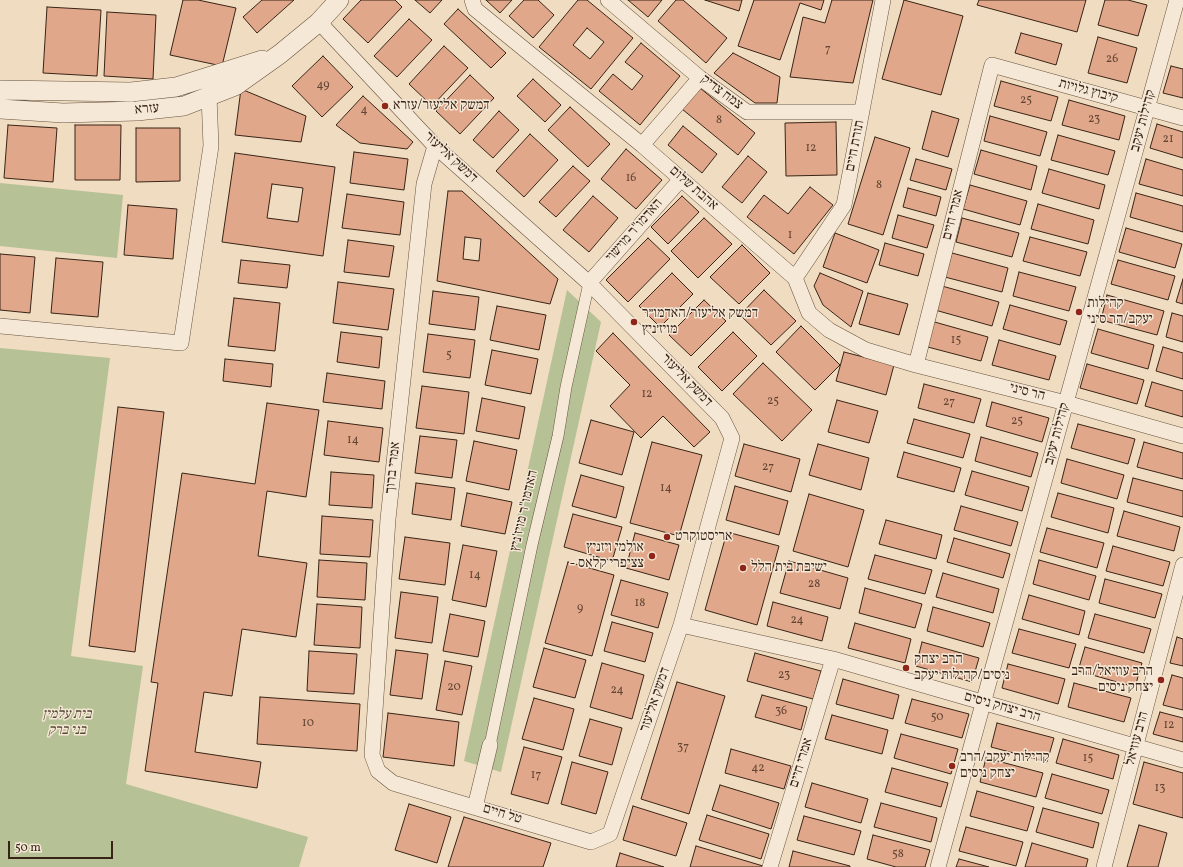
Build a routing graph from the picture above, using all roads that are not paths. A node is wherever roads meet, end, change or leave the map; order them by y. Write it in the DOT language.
graph roads {
  1 [pos="339,0"];
  2 [pos="472,0"];
  3 [pos="608,0"];
  4 [pos="883,0"];
  5 [pos="1177,0"];
  6 [pos="319,22"];
  7 [pos="280,54"];
  8 [pos="992,65"];
  9 [pos="700,78"];
  10 [pos="0,90"];
  11 [pos="209,96"];
  12 [pos="1147,108"];
  13 [pos="0,109"];
  14 [pos="862,112"];
  15 [pos="1183,118"];
  16 [pos="642,145"];
  17 [pos="435,146"];
  18 [pos="681,179"];
  19 [pos="795,278"];
  20 [pos="589,283"];
  21 [pos="0,326"];
  22 [pos="916,365"];
  23 [pos="1066,403"];
  24 [pos="1183,436"];
  25 [pos="1183,565"];
  26 [pos="681,625"];
  27 [pos="833,659"];
  28 [pos="983,703"];
  29 [pos="490,745"];
  30 [pos="1136,748"];
  31 [pos="1183,760"];
  32 [pos="393,783"];
  33 [pos="475,807"];
  34 [pos="610,834"];
  35 [pos="770,867"];
  36 [pos="938,867"];
  37 [pos="1104,867"];
  1 -- 6 [label="street, עזרא"];
  2 -- 16 [label="street, אהבת שלום"];
  3 -- 9 [label="street, צמח צדיק"];
  4 -- 14 [label="street, תורת חיים"];
  5 -- 12 [label="street, קהילות יעקב"];
  6 -- 7 [label="street, עזרא"];
  6 -- 17 [label="street, דמשק אליעזר"];
  7 -- 10 [label="street, עזרא"];
  7 -- 11 [label="street, עזרא"];
  8 -- 12 [label="street, קיבוץ גלויות"];
  8 -- 22 [label="street, אמרי חיים"];
  9 -- 14 [label="street, צמח צדיק"];
  9 -- 16 [label="street"];
  11 -- 13 [label="street, עזרא"];
  11 -- 21 [label="street"];
  12 -- 15 [label="street, קיבוץ גלויות"];
  12 -- 23 [label="street, קהילות יעקב"];
  14 -- 19 [label="street, תורת חיים"];
  16 -- 18 [label="street, אהבת שלום"];
  17 -- 20 [label="street, דמשק אליעזר"];
  17 -- 32 [label="street, אמרי ברוך"];
  18 -- 19 [label="street, אהבת שלום"];
  18 -- 20 [label="street, האדמו\"ר מוישוי"];
  19 -- 22 [label="street, אהבת שלום"];
  20 -- 26 [label="street, דמשק אליעזר"];
  20 -- 29 [label="street, האדמו\"ר מויז'ניץ"];
  22 -- 23 [label="street, הר סיני"];
  23 -- 24 [label="street, הר סיני"];
  23 -- 28 [label="street, קהילות יעקב"];
  25 -- 30 [label="street, הרב עוזיאל"];
  26 -- 27 [label="street, הרב יצחק ניסים"];
  26 -- 34 [label="street, דמשק אליעזר"];
  27 -- 28 [label="street, הרב יצחק ניסים"];
  27 -- 35 [label="street, אמרי חיים"];
  28 -- 30 [label="street, הרב יצחק ניסים"];
  28 -- 36 [label="street, קהילות יעקב"];
  29 -- 33 [label="street"];
  30 -- 31 [label="street, הרב יצחק ניסים"];
  30 -- 37 [label="street, הרב עוזיאל"];
  32 -- 33 [label="street, טל חיים"];
  33 -- 34 [label="street, טל חיים"];
}
